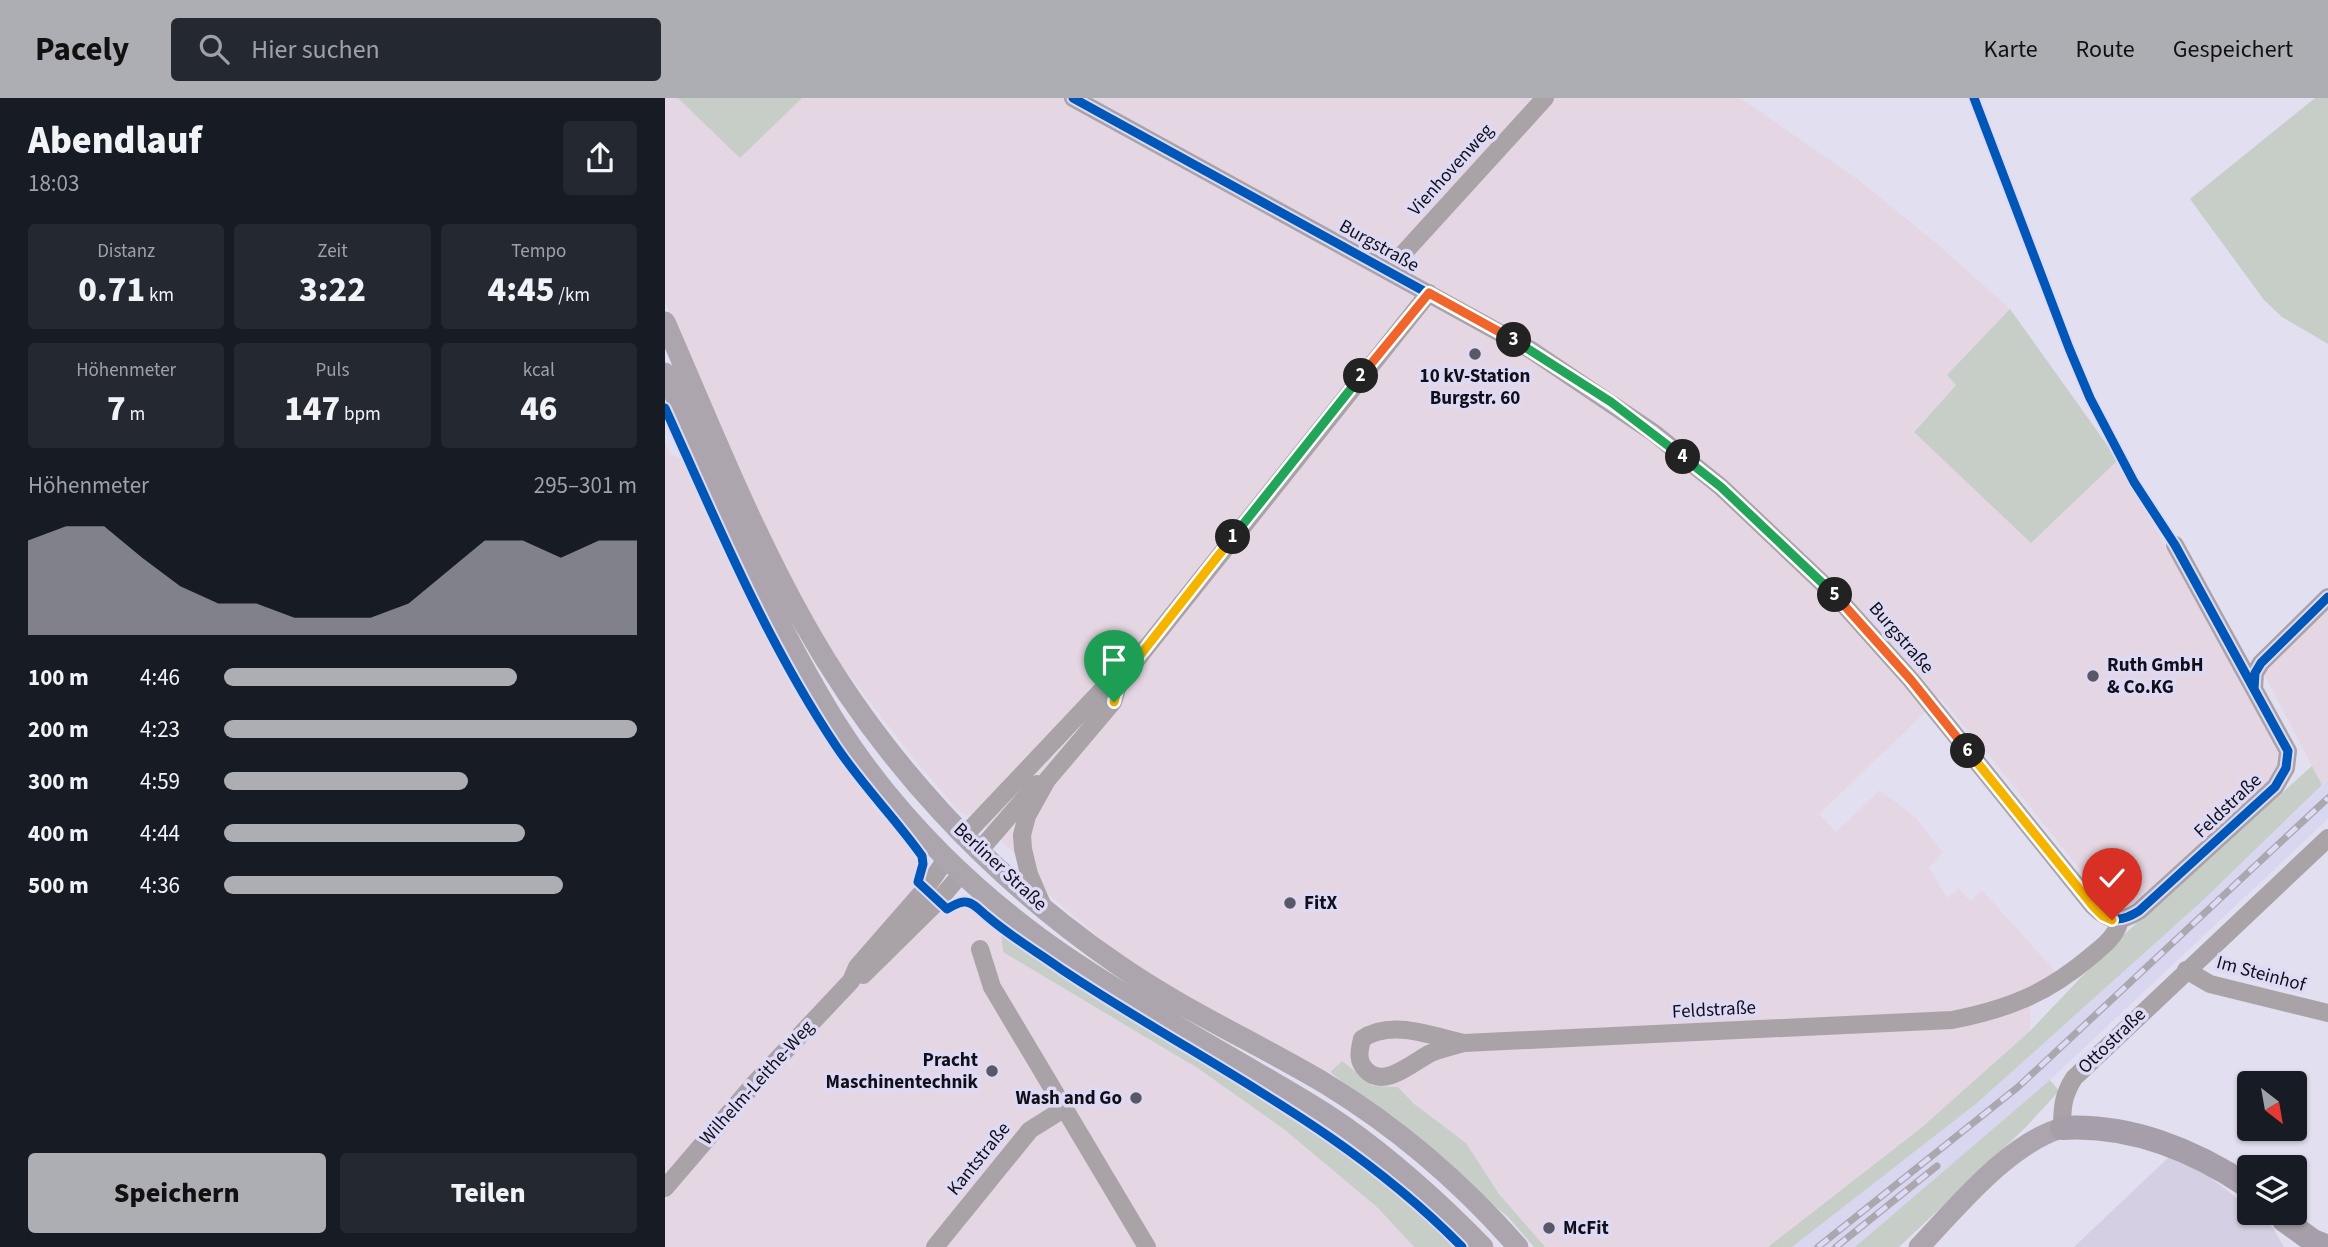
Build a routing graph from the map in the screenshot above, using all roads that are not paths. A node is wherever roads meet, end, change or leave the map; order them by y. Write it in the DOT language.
graph roads {
  1 [pos="1073,98"];
  2 [pos="1545,98"];
  3 [pos="1391,273"];
  4 [pos="1429,293"];
  5 [pos="665,322"];
  6 [pos="665,373"];
  7 [pos="670,399"];
  8 [pos="2175,545"];
  9 [pos="2328,597"];
  10 [pos="1119,682"];
  11 [pos="2255,688"];
  12 [pos="1047,780"];
  13 [pos="2328,838"];
  14 [pos="971,844"];
  15 [pos="955,865"];
  16 [pos="1044,909"];
  17 [pos="2120,920"];
  18 [pos="980,949"];
  19 [pos="2186,970"];
  20 [pos="2328,1013"];
  21 [pos="1464,1043"];
  22 [pos="1065,1108"];
  23 [pos="2062,1128"];
  24 [pos="2237,1179"];
  25 [pos="665,1188"];
  26 [pos="2287,1225"];
  27 [pos="2292,1225"];
  28 [pos="935,1247"];
  29 [pos="1147,1247"];
  30 [pos="1483,1247"];
  31 [pos="1518,1247"];
  32 [pos="1919,1247"];
  33 [pos="2303,1247"];
  34 [pos="2328,1247"];
  1 -- 3 [label="street, Burgstraße"];
  2 -- 3 [label="street, Vienhovenweg"];
  3 -- 4 [label="street, Burgstraße"];
  4 -- 10 [label="street"];
  4 -- 17 [label="street, Burgstraße"];
  5 -- 14 [label="main road, Berliner Straße"];
  6 -- 7 [label="main road, Berliner Straße"];
  7 -- 15 [label="main road, Berliner Straße"];
  8 -- 11 [label="street, Feldstraße"];
  9 -- 11 [label="street"];
  10 -- 12 [label="street"];
  10 -- 14 [label="street"];
  11 -- 17 [label="street, Feldstraße"];
  12 -- 14 [label="street"];
  12 -- 16 [label="street"];
  13 -- 19 [label="street, Ottostraße"];
  14 -- 15 [label="main road, Wilhelm-Leithe-Weg"];
  14 -- 16 [label="main road, Berliner Straße"];
  15 -- 25 [label="street, Wilhelm-Leithe-Weg"];
  15 -- 30 [label="main road, Berliner Straße"];
  16 -- 31 [label="main road, Berliner Straße"];
  17 -- 21 [label="street, Feldstraße"];
  18 -- 22 [label="street"];
  19 -- 20 [label="street, Im Steinhof"];
  19 -- 23 [label="street, Ottostraße"];
  21 -- 21 [label="street, Feldstraße"];
  22 -- 28 [label="street, Kantstraße"];
  22 -- 29 [label="street"];
  23 -- 24 [label="highway"];
  23 -- 32 [label="main road"];
  26 -- 33 [label="highway"];
  27 -- 34 [label="highway"];
}
